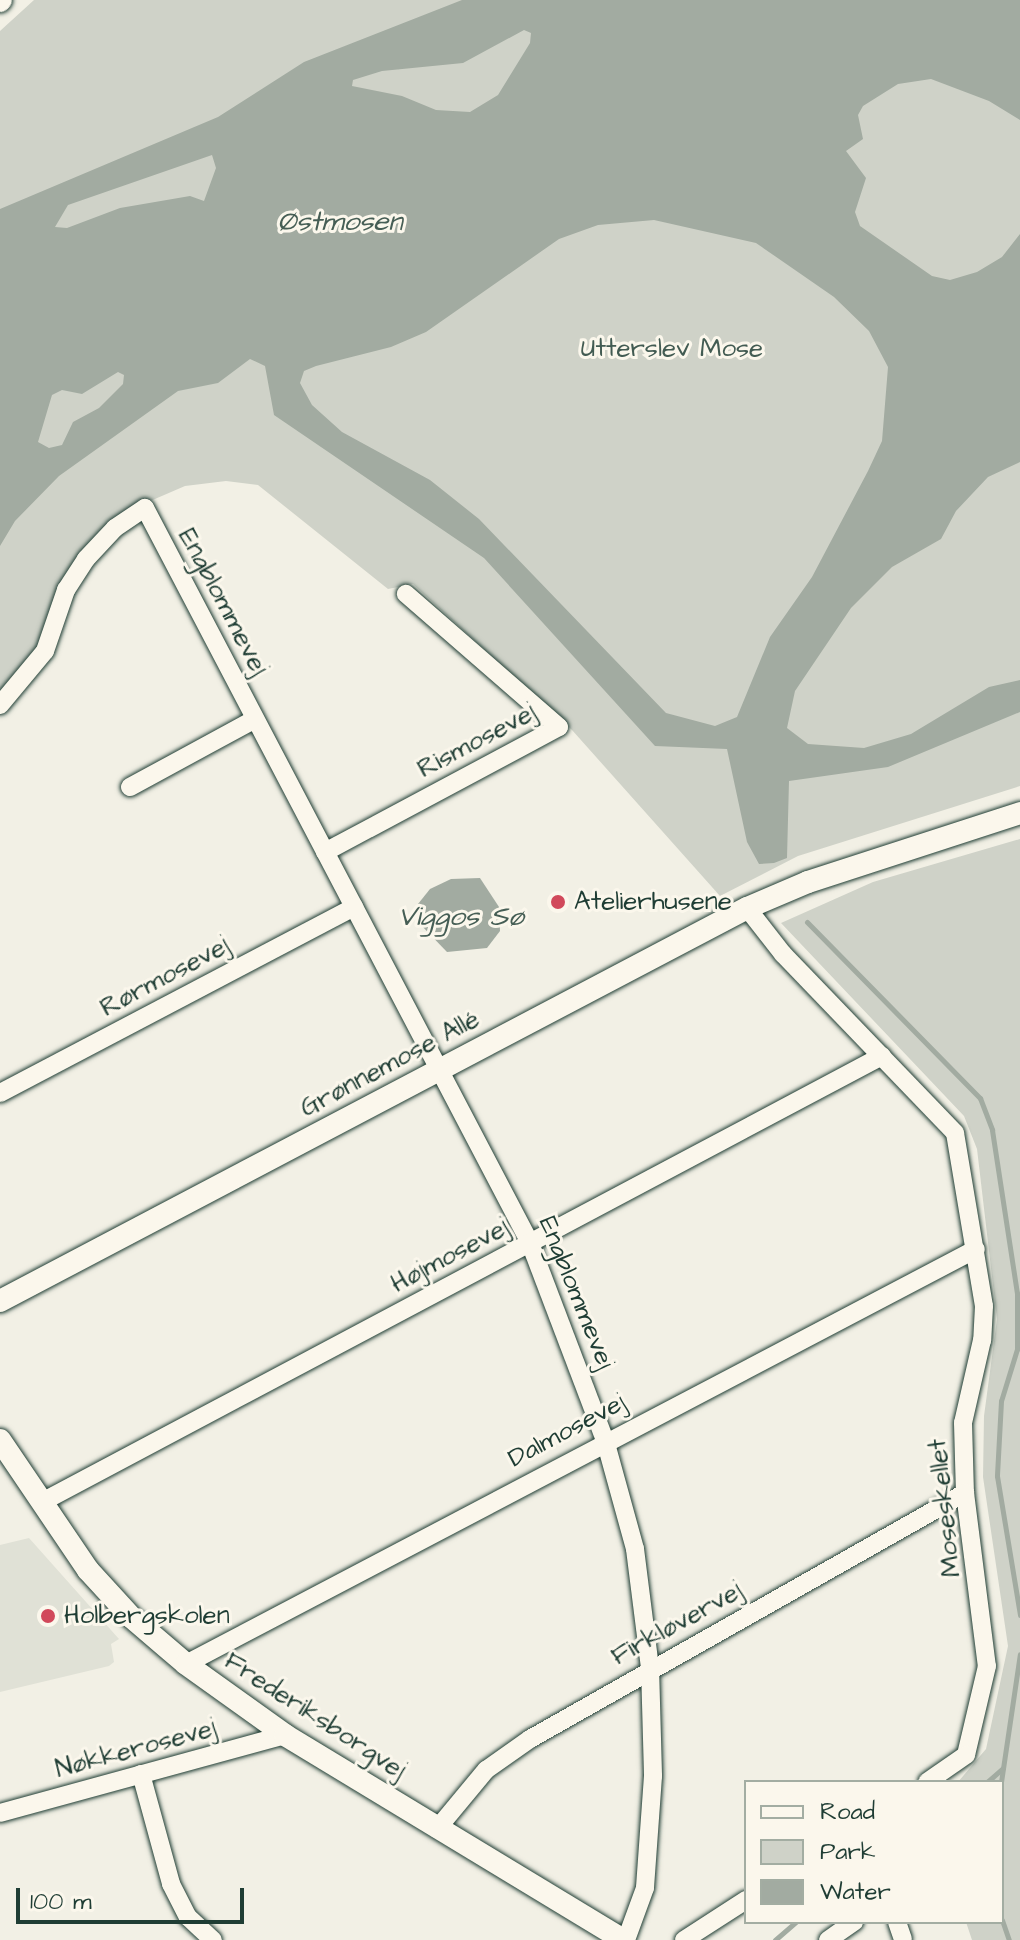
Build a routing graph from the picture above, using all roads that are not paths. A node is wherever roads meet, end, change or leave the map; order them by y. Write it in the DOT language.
graph roads {
  1 [pos="406,594"];
  2 [pos="0,705"];
  3 [pos="255,719"];
  4 [pos="130,787"];
  5 [pos="1020,813"];
  6 [pos="325,852"];
  7 [pos="354,907"];
  8 [pos="747,908"];
  9 [pos="882,1056"];
  10 [pos="439,1070"];
  11 [pos="0,1093"];
  12 [pos="530,1243"];
  13 [pos="976,1249"];
  14 [pos="0,1301"];
  15 [pos="0,1440"];
  16 [pos="605,1440"];
  17 [pos="965,1493"];
  18 [pos="42,1502"];
  19 [pos="186,1664"];
  20 [pos="650,1667"];
  21 [pos="285,1735"];
  22 [pos="141,1774"];
  23 [pos="930,1780"];
  24 [pos="0,1813"];
  25 [pos="437,1829"];
  26 [pos="744,1901"];
  27 [pos="851,1924"];
  28 [pos="213,1940"];
  29 [pos="624,1940"];
  30 [pos="684,1940"];
  31 [pos="828,1940"];
  1 -- 6 [label="street, Rismosevej"];
  2 -- 3 [label="street, Engblommevej"];
  3 -- 4 [label="street"];
  3 -- 6 [label="street, Engblommevej"];
  5 -- 8 [label="street, Grønnemose Allé"];
  6 -- 7 [label="street, Engblommevej"];
  7 -- 10 [label="street, Engblommevej"];
  7 -- 11 [label="street, Rørmosevej"];
  8 -- 9 [label="street, Moseskellet"];
  8 -- 10 [label="street, Grønnemose Allé"];
  9 -- 12 [label="street, Højmosevej"];
  9 -- 13 [label="street, Moseskellet"];
  10 -- 12 [label="street, Engblommevej"];
  10 -- 14 [label="street, Grønnemose Allé"];
  12 -- 16 [label="street, Engblommevej"];
  12 -- 18 [label="street, Højmosevej"];
  13 -- 16 [label="street, Dalmosevej"];
  13 -- 17 [label="street, Moseskellet"];
  15 -- 18 [label="street, Frederiksborgvej"];
  16 -- 19 [label="street, Dalmosevej"];
  16 -- 20 [label="street, Engblommevej"];
  17 -- 20 [label="street, Firkløvervej"];
  17 -- 23 [label="street, Moseskellet"];
  18 -- 19 [label="street, Frederiksborgvej"];
  19 -- 21 [label="street, Frederiksborgvej"];
  20 -- 25 [label="street, Firkløvervej"];
  20 -- 29 [label="street, Engblommevej"];
  21 -- 22 [label="street, Nøkkerosevej"];
  21 -- 25 [label="street, Frederiksborgvej"];
  22 -- 24 [label="street, Nøkkerosevej"];
  22 -- 28 [label="street"];
  25 -- 29 [label="street, Frederiksborgvej"];
  26 -- 30 [label="street"];
  27 -- 31 [label="street"];
}
